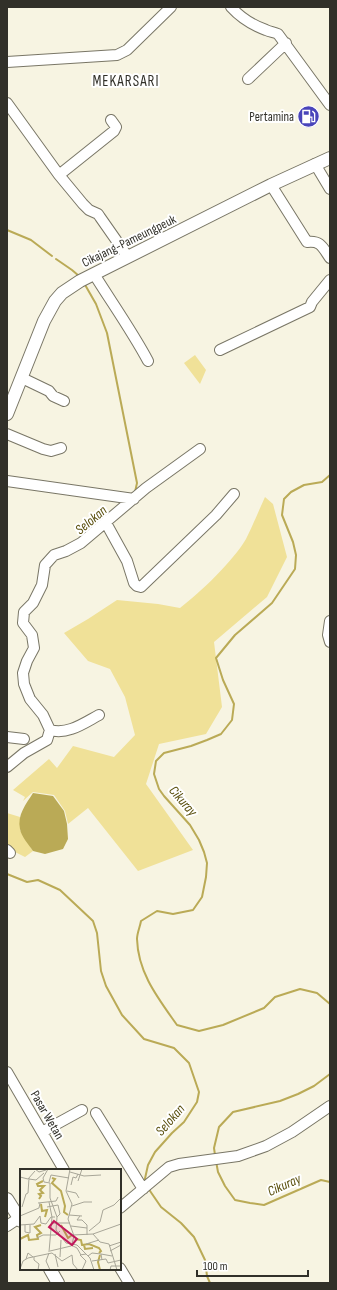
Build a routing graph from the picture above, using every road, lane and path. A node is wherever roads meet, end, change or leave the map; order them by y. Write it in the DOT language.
graph roads {
  1 [pos="171,7"];
  2 [pos="231,7"];
  3 [pos="286,43"];
  4 [pos="7,62"];
  5 [pos="248,79"];
  6 [pos="7,103"];
  7 [pos="330,105"];
  8 [pos="111,120"];
  9 [pos="330,158"];
  10 [pos="315,164"];
  11 [pos="60,175"];
  12 [pos="271,185"];
  13 [pos="330,189"];
  14 [pos="128,257"];
  15 [pos="330,258"];
  16 [pos="86,277"];
  17 [pos="330,280"];
  18 [pos="220,350"];
  19 [pos="148,361"];
  20 [pos="22,378"];
  21 [pos="64,401"];
  22 [pos="7,414"];
  23 [pos="7,434"];
  24 [pos="61,448"];
  25 [pos="200,449"];
  26 [pos="7,481"];
  27 [pos="234,494"];
  28 [pos="130,498"];
  29 [pos="106,523"];
  30 [pos="330,620"];
  31 [pos="330,642"];
  32 [pos="99,715"];
  33 [pos="50,730"];
  34 [pos="7,737"];
  35 [pos="24,739"];
  36 [pos="7,767"];
  37 [pos="7,1072"];
  38 [pos="330,1106"];
  39 [pos="82,1110"];
  40 [pos="96,1113"];
  41 [pos="42,1132"];
  42 [pos="63,1169"];
  43 [pos="146,1187"];
  44 [pos="7,1199"];
  45 [pos="121,1207"];
  46 [pos="20,1220"];
  47 [pos="7,1226"];
  48 [pos="51,1270"];
  49 [pos="121,1270"];
  50 [pos="58,1283"];
  51 [pos="129,1283"];
  1 -- 4 [label="street"];
  2 -- 3 [label="street"];
  3 -- 5 [label="street"];
  3 -- 7 [label="street"];
  6 -- 11 [label="street"];
  8 -- 11 [label="street"];
  9 -- 10 [label="main road, Cikajang-Pameungpeuk"];
  10 -- 12 [label="main road, Cikajang-Pameungpeuk"];
  10 -- 13 [label="street"];
  11 -- 14 [label="street"];
  12 -- 14 [label="main road, Cikajang-Pameungpeuk"];
  12 -- 15 [label="street"];
  14 -- 16 [label="main road, Cikajang-Pameungpeuk"];
  16 -- 19 [label="street"];
  16 -- 20 [label="main road, Cikajang-Pameungpeuk"];
  17 -- 18 [label="street"];
  20 -- 21 [label="street"];
  20 -- 22 [label="main road, Cikajang-Pameungpeuk"];
  23 -- 24 [label="street"];
  25 -- 28 [label="street"];
  26 -- 28 [label="street"];
  27 -- 29 [label="street"];
  28 -- 29 [label="street"];
  29 -- 33 [label="street"];
  30 -- 31 [label="street"];
  32 -- 33 [label="street"];
  33 -- 36 [label="street"];
  34 -- 35 [label="street"];
  37 -- 41 [label="street, Pasar Wetan"];
  38 -- 43 [label="street"];
  39 -- 41 [label="street"];
  40 -- 43 [label="street"];
  41 -- 42 [label="street, Pasar Wetan"];
  43 -- 45 [label="street"];
  44 -- 46 [label="main road"];
  46 -- 47 [label="street"];
  48 -- 50 [label="main road"];
  49 -- 51 [label="street"];
}
